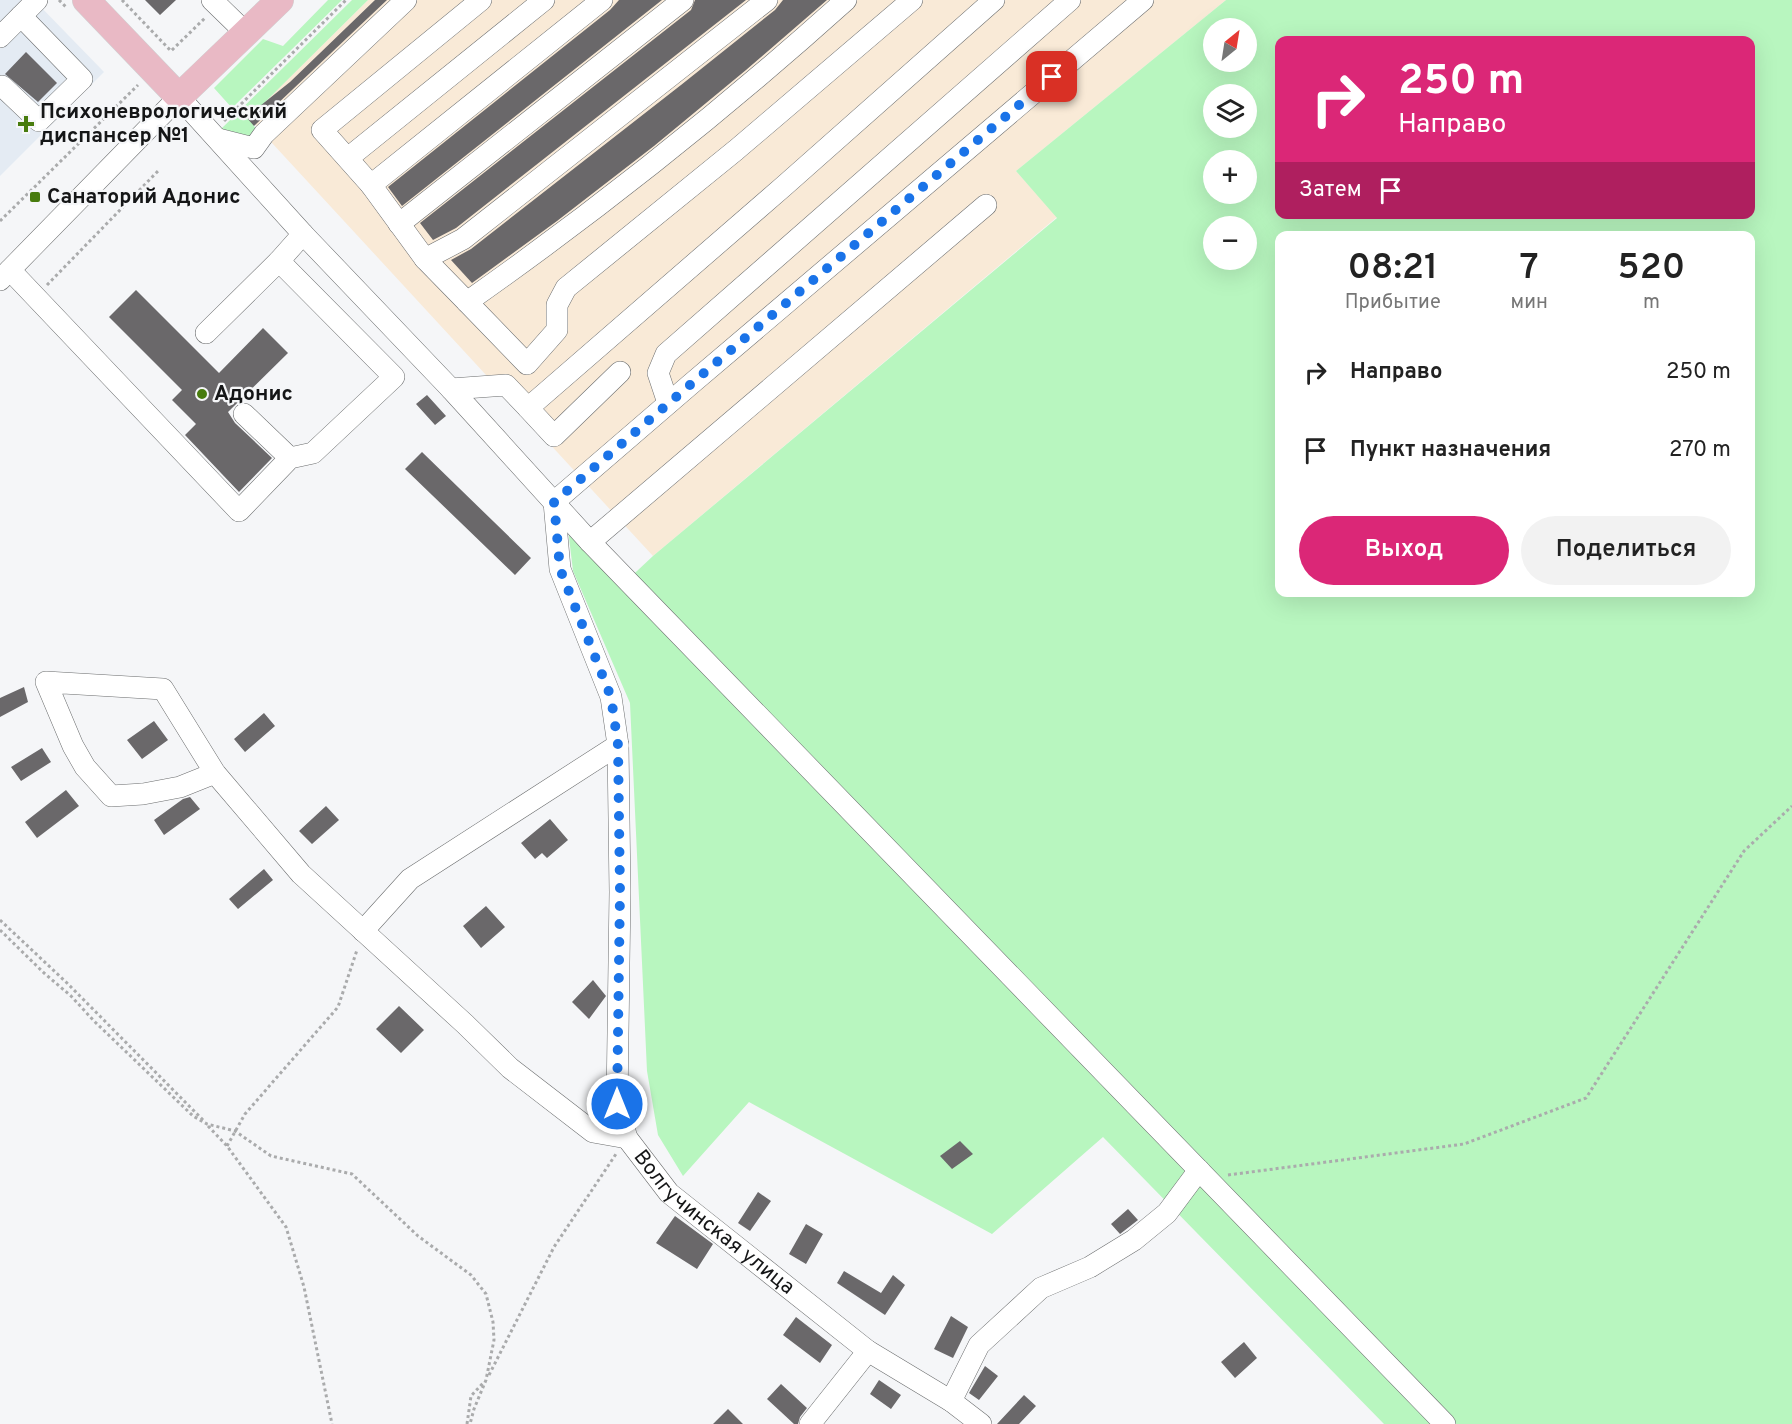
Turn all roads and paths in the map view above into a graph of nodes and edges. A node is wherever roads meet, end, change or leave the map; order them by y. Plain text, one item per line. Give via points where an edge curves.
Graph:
1 (37, 0) edge
2 (86, 0) edge
3 (122, 0) edge
4 (280, 0) edge
5 (346, 0) edge
6 (406, 0) edge
7 (482, 0) edge
8 (544, 0) edge
9 (602, 0) edge
10 (683, 0) edge
11 (767, 0) edge
12 (912, 0) edge
13 (994, 0) edge
14 (1070, 0) edge
15 (1143, 0) edge
16 (839, 2) edge
17 (215, 3) edge
18 (21, 16) junction
19 (246, 34) junction
20 (0, 37) edge
21 (138, 85) dead end
22 (2, 86) dead end
23 (179, 97) junction
24 (215, 136) junction
25 (348, 158) junction
26 (158, 171) dead end
27 (370, 185) junction
28 (986, 205) dead end
29 (0, 221) edge
30 (399, 224) junction
31 (303, 234) junction
32 (425, 259) junction
33 (279, 261) junction
34 (5, 275) edge
35 (36, 298) junction
36 (467, 302) junction
37 (207, 333) dead end
38 (528, 363) junction
39 (620, 372) dead end
40 (506, 385) junction
41 (451, 389) junction
42 (668, 404) junction
43 (528, 408) junction
44 (244, 414) dead end
45 (290, 458) junction
46 (554, 502) junction
47 (590, 542) junction
48 (618, 745) junction
49 (215, 773) junction
50 (1792, 806) edge
51 (0, 920) edge
52 (0, 930) edge
53 (363, 931) junction
54 (207, 1124) junction
55 (235, 1131) junction
56 (627, 1138) junction
57 (227, 1146) junction
58 (1203, 1174) junction
59 (868, 1351) junction
60 (486, 1380) junction
61 (951, 1401) junction
62 (332, 1424) edge
63 (469, 1424) edge
64 (810, 1424) edge
65 (981, 1424) edge
66 (1445, 1424) edge

1 - 18 street
2 - 23 main road
3 - 17 path via 171,51
4 - 19 main road
5 - 24 path
6 - 24 street via 264,134 254,148
7 - 25 street via 322,130
8 - 25 street
9 - 27 street
10 - 30 street
11 - 32 street via 463,239
12 - 38 street via 566,288 557,305 556,330
13 - 43 street
14 - 42 street via 666,354 658,374
15 - 42 street
16 - 36 street via 713,117
17 - 19 street
18 - 20 street
18 - 22 street via 82,79 39,121
19 - 23 main road
21 - 29 path
23 - 24 street
23 - 34 street
24 - 31 street
25 - 27 street
26 - 35 path
27 - 30 street
28 - 47 street
30 - 32 street
31 - 33 street
31 - 41 street
32 - 36 street
33 - 37 street
33 - 45 street via 394,377 313,453
34 - 35 street
35 - 45 street via 239,511
36 - 38 street
38 - 40 street
39 - 43 street via 554,436
40 - 41 street
40 - 43 street
41 - 46 street
42 - 46 street
44 - 45 street
46 - 47 street
46 - 48 street, Волгучинская улица via 560,569 611,697
47 - 58 street
48 - 53 street via 410,879
48 - 56 street, Волгучинская улица via 617,1104
49 - 49 street via 180,787 111,796 85,767 73,746 46,681 163,689
49 - 53 street via 301,874
50 - 58 path via 1744,851 1586,1098 1464,1144
51 - 54 path
52 - 54 path via 193,1116
53 - 55 path via 338,1007 245,1114
53 - 56 street via 510,1068 592,1132
54 - 55 path
54 - 57 path
55 - 57 path
55 - 60 path via 271,1156 352,1174 418,1236 471,1275 486,1294 493,1322 494,1340
56 - 59 street, Волгучинская улица via 669,1193
56 - 60 path via 554,1247
57 - 62 path via 286,1227 304,1287
58 - 61 street via 1167,1213 1134,1240 1090,1267 1041,1288 980,1345
58 - 66 street
59 - 61 street, Волгучинская улица
59 - 64 street
60 - 63 path
60 - 63 path via 471,1395
61 - 65 street, Волгучинская улица

